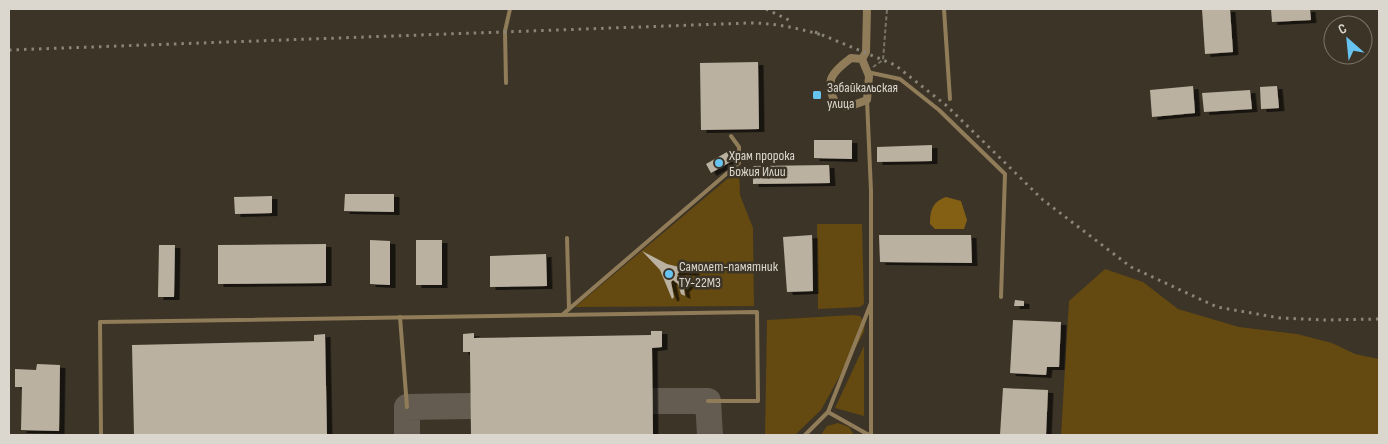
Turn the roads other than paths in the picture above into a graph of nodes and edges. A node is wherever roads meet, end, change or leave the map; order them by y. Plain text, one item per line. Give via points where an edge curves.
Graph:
1 (510, 9) edge
2 (867, 9) edge
3 (944, 9) edge
4 (862, 59) junction
5 (868, 72) junction
6 (506, 83) dead end
7 (950, 98) dead end
8 (867, 100) junction
9 (731, 136) dead end
10 (567, 238) dead end
11 (1001, 297) dead end
12 (871, 301) junction
13 (569, 309) junction
14 (562, 315) junction
15 (400, 318) junction
16 (708, 401) dead end
17 (407, 407) dead end
18 (828, 412) junction
19 (101, 435) edge
20 (805, 435) edge
21 (870, 435) edge

1 - 6 lane via 505,31
2 - 4 street via 866,52
3 - 7 lane
4 - 5 street
4 - 8 street via 850,58 838,67 829,90 836,104 848,107
5 - 8 street
5 - 11 lane via 900,79 939,110 1004,174
8 - 12 lane
9 - 13 lane via 739,147 739,164
10 - 13 lane
12 - 18 lane
12 - 21 lane
13 - 14 lane
14 - 15 lane
14 - 16 lane via 757,312 758,401
15 - 17 lane
15 - 19 lane via 100,322
18 - 20 lane
18 - 21 lane

